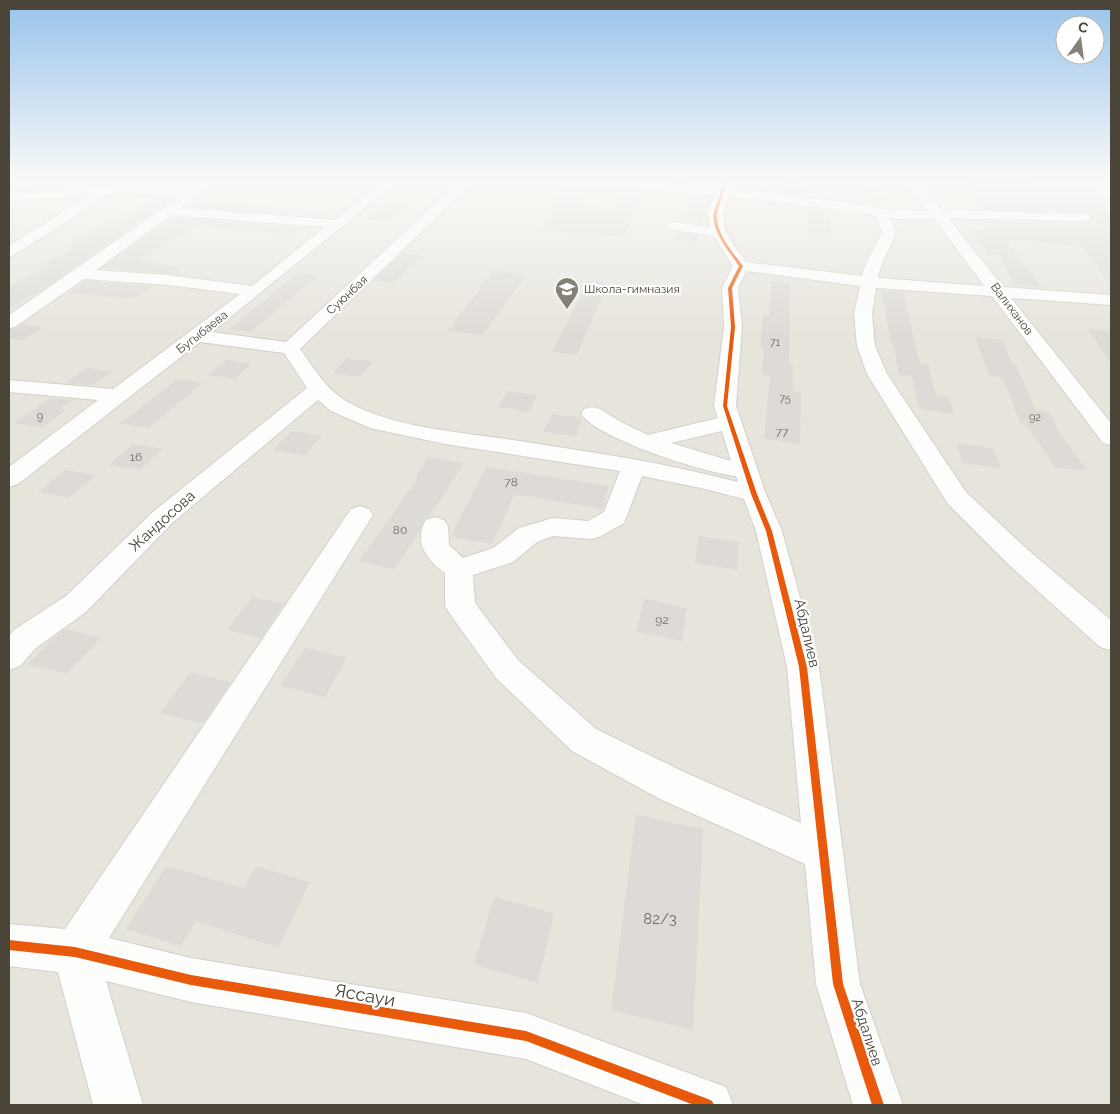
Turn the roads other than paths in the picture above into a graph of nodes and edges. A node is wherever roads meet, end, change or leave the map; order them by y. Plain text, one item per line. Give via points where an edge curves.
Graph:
1 (40, 232) edge
2 (140, 232) edge
3 (328, 232) edge
4 (414, 232) edge
5 (713, 232) edge
6 (889, 232) edge
7 (953, 232) edge
8 (720, 233) joint
9 (9, 252) edge
10 (741, 266) junction
11 (81, 274) junction
12 (867, 282) junction
13 (255, 291) junction
14 (999, 291) junction
15 (1103, 300) edge
16 (1111, 320) edge
17 (9, 323) edge
18 (197, 336) junction
19 (290, 348) junction
20 (9, 386) edge
21 (318, 388) junction
22 (119, 396) junction
23 (592, 414) dead end
24 (730, 422) junction
25 (1111, 438) edge
26 (646, 442) junction
27 (634, 466) junction
28 (9, 479) edge
29 (750, 483) junction
30 (360, 515) dead end
31 (435, 526) dead end
32 (459, 569) junction
33 (1111, 638) edge
34 (9, 657) edge
35 (823, 852) junction
36 (9, 945) edge
37 (75, 952) junction
38 (118, 1105) edge
39 (708, 1105) edge
40 (878, 1105) edge

1 - 9 street
2 - 11 street
3 - 13 street, Бугыбаева
4 - 19 street, Суюнбая
5 - 8 street
6 - 12 street
7 - 14 street, Валиханов
8 - 10 street
10 - 12 street
10 - 24 street, Абдалиев via 730,288 733,327 725,406
11 - 13 street
11 - 17 street
12 - 14 street
12 - 33 street via 863,314 866,346 877,374 957,498 1018,557
13 - 18 street, Бугыбаева
14 - 15 street
14 - 25 street, Валиханов
15 - 16 street
18 - 19 street
18 - 22 street, Бугыбаева
19 - 21 street
20 - 22 street
21 - 27 street via 339,406 370,421 445,437
21 - 34 street, Жандосова via 163,518 76,604 25,639
22 - 28 street, Бугыбаева
23 - 26 street
24 - 26 street
24 - 29 street, Абдалиев
26 - 29 street
27 - 29 street via 702,480
27 - 32 street via 615,517 592,530 552,527 528,535 503,555
29 - 35 street, Абдалиев via 769,531 803,667
30 - 37 street
31 - 32 street via 435,548
32 - 35 street via 460,606 508,669 584,740 673,786
35 - 40 street, Абдалиев via 838,984
36 - 37 street, Яссауи
37 - 38 street
37 - 39 street, Яссауи via 191,980 526,1036

